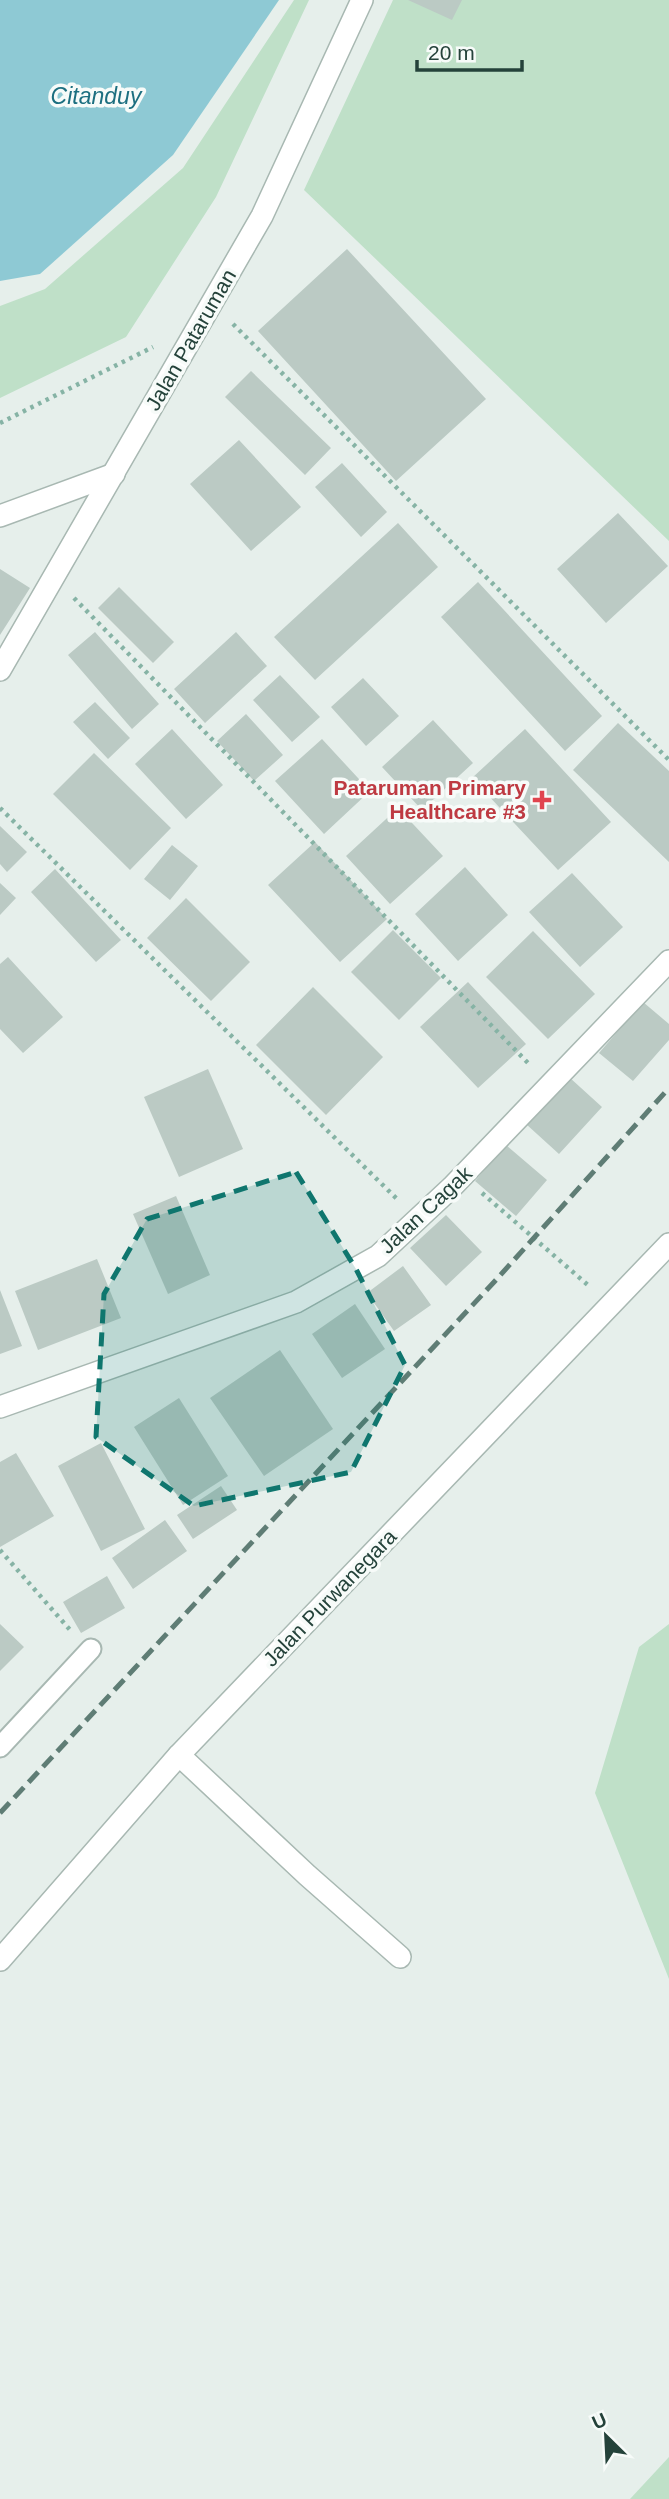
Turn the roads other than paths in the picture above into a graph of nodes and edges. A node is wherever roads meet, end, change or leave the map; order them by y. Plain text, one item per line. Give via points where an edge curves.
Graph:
1 (362, 0) edge
2 (114, 474) junction
3 (0, 516) edge
4 (0, 670) edge
5 (669, 961) edge
6 (669, 1244) edge
7 (0, 1407) edge
8 (91, 1649) road end
9 (0, 1747) edge
10 (179, 1755) junction
11 (400, 1957) dead end
12 (0, 1960) edge

1 - 2 street, Jalan Pataruman via 262,216
2 - 3 street
2 - 4 street, Jalan Pataruman
5 - 7 street, Jalan Cagak via 462,1177 378,1256 296,1302
6 - 10 street, Jalan Purwanegara
8 - 9 lane
10 - 11 street
10 - 12 street, Jalan Purwanegara

